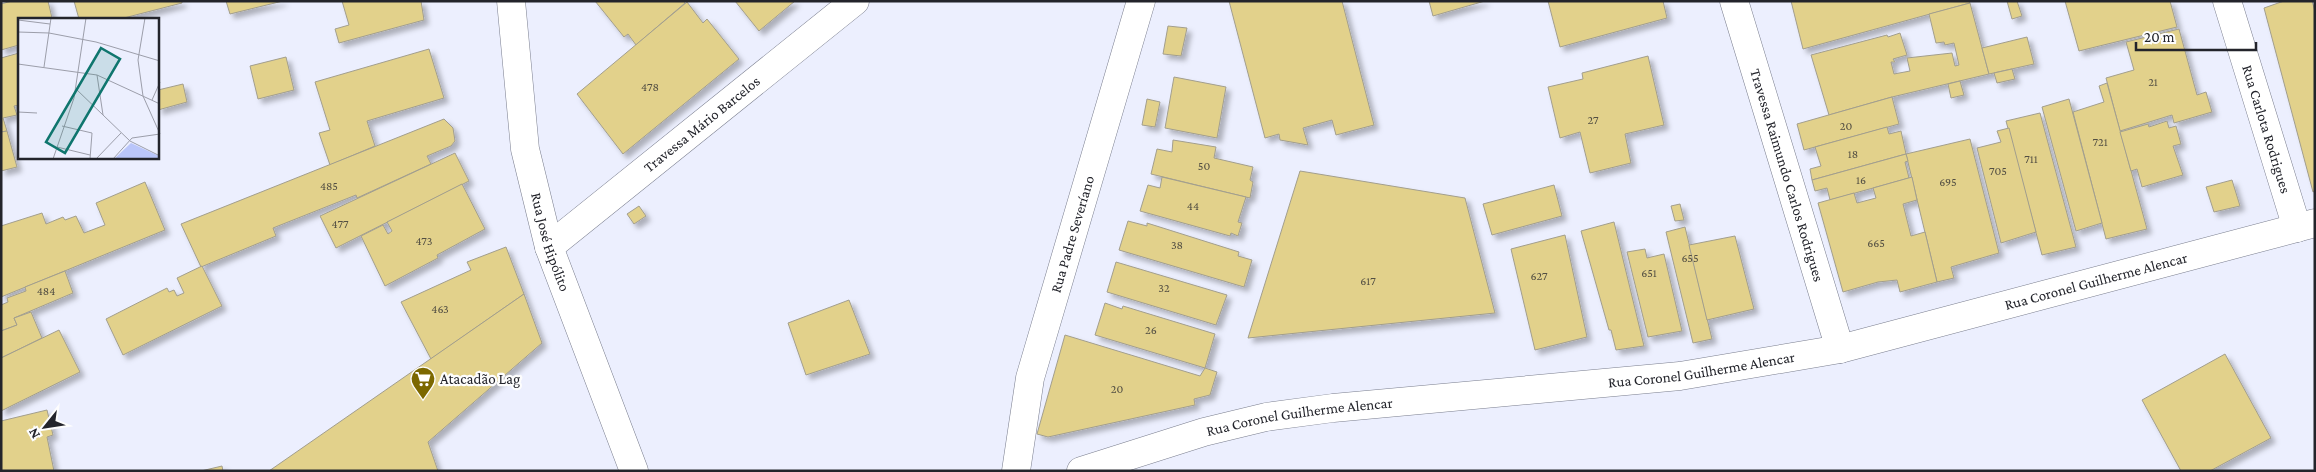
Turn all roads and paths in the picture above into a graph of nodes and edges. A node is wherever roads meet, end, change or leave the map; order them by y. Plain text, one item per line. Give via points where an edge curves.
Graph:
1 (511, 1) edge
2 (855, 1) edge
3 (1141, 1) edge
4 (1734, 1) edge
5 (2227, 1) edge
6 (2306, 225) edge
7 (549, 247) junction
8 (1840, 349) junction
9 (634, 471) edge
10 (1016, 471) edge
11 (1081, 471) edge

1 - 7 street, Rua José Hipólito via 525,149
2 - 7 street, Travessa Mário Barcelos
3 - 10 street, Rua Padre Severíano via 1030,378
4 - 8 street, Travessa Raimundo Carlos Rodrigues
5 - 6 street, Rua Carlota Rodrigues
6 - 8 street, Rua Coronel Guilherme Alencar
7 - 9 street, Rua José Hipólito
8 - 11 street, Rua Coronel Guilherme Alencar via 1680,376 1266,417 1204,432

